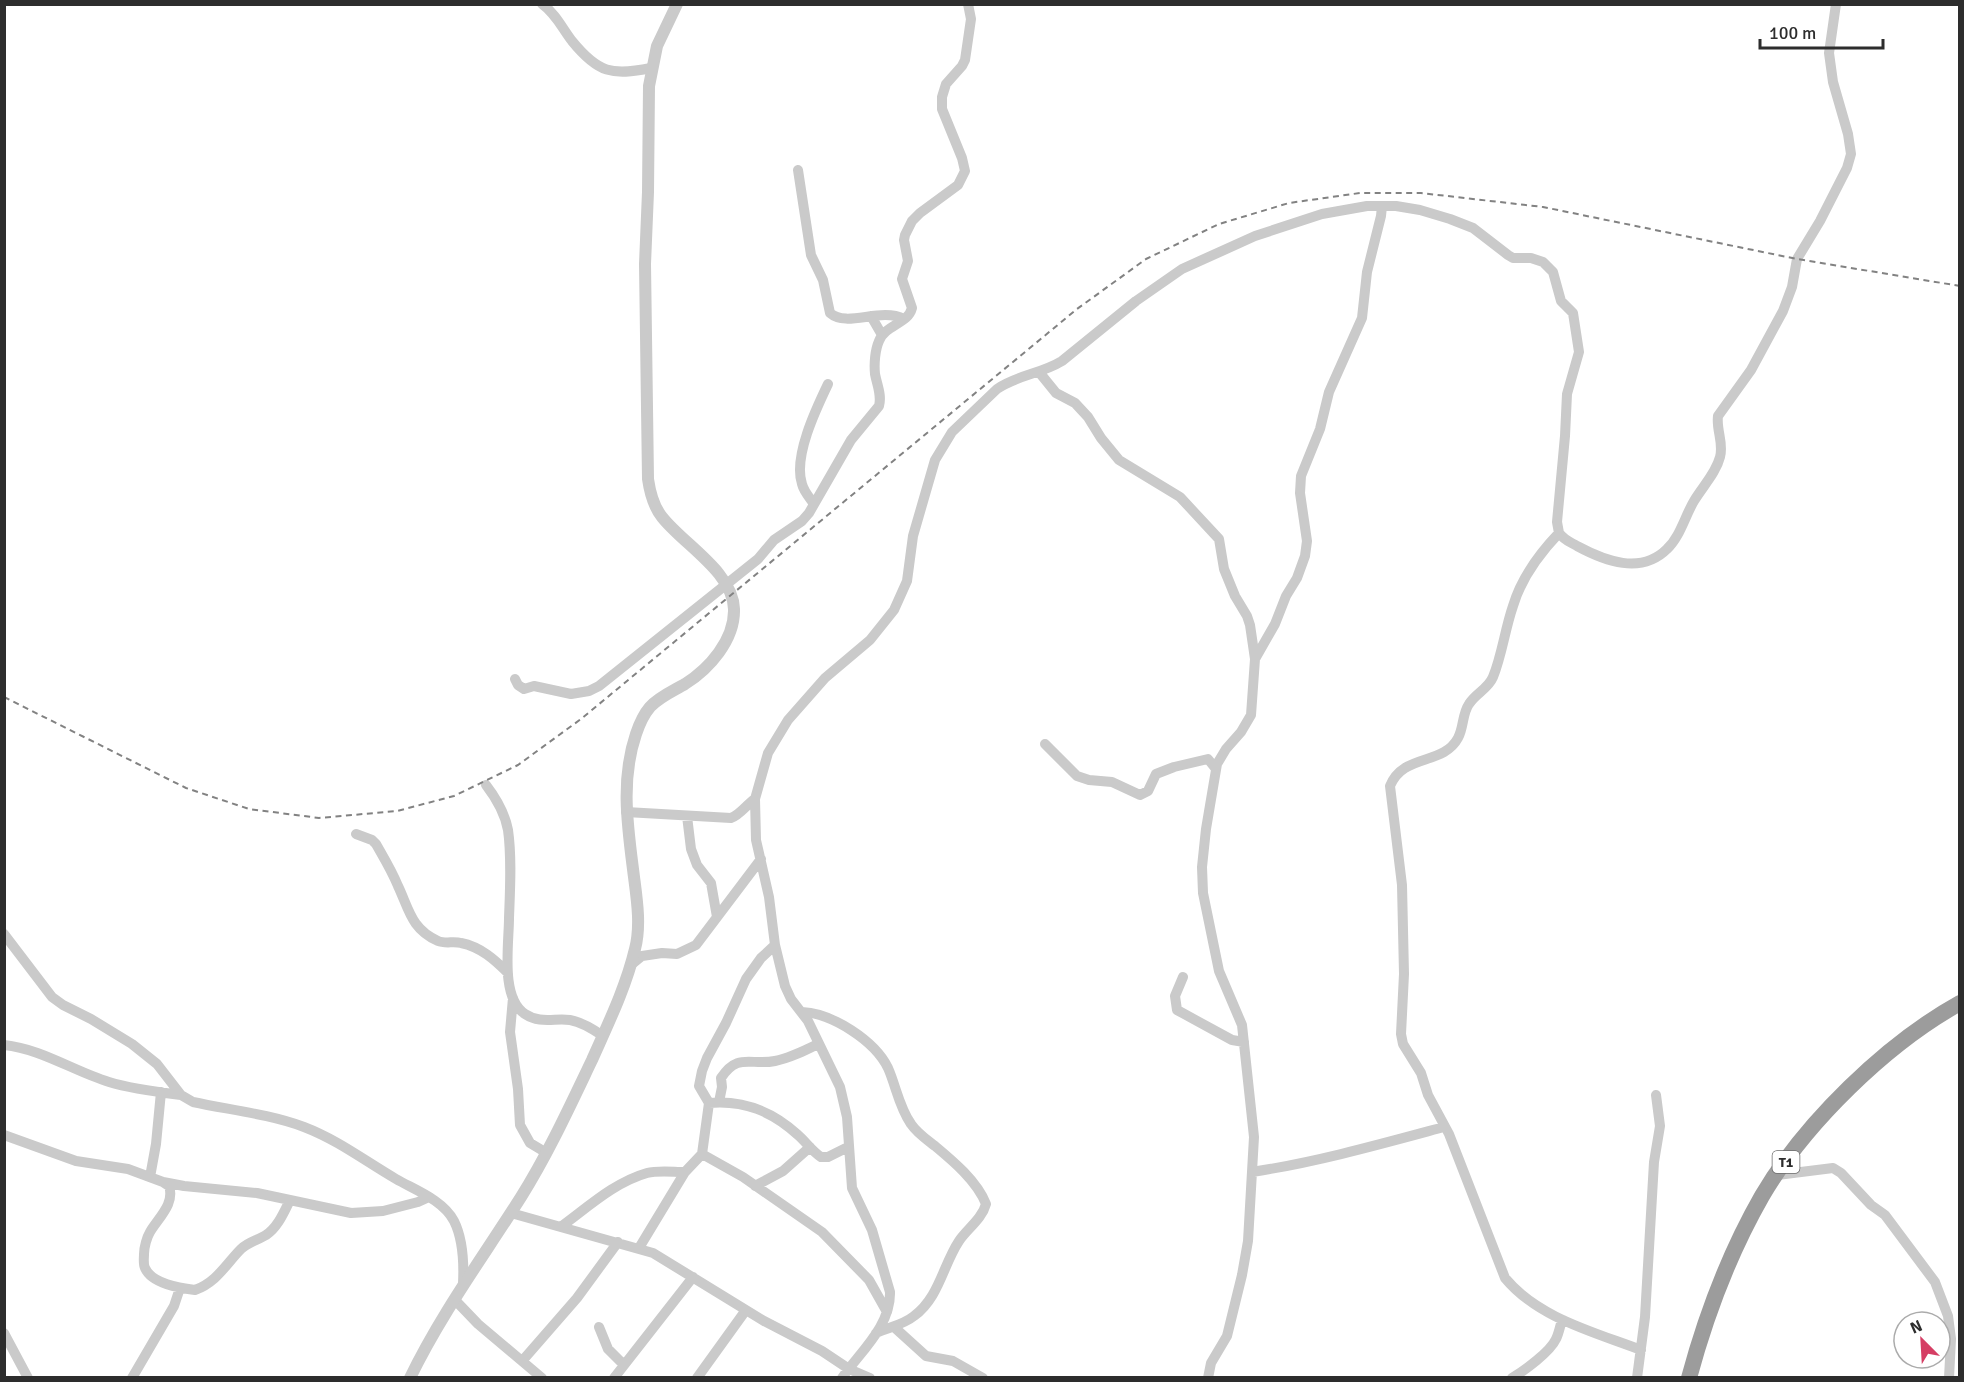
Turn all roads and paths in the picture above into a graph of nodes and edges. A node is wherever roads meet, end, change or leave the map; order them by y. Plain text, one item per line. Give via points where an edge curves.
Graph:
1 (542, 4) edge
2 (677, 4) edge
3 (968, 4) edge
4 (1836, 4) edge
5 (651, 68) junction
6 (798, 170) dead end
7 (1382, 206) junction
8 (870, 316) junction
9 (904, 319) junction
10 (882, 335) junction
11 (1039, 372) junction
12 (828, 384) dead end
13 (814, 504) junction
14 (1558, 533) junction
15 (725, 585) junction
16 (1255, 659) junction
17 (515, 679) dead end
18 (1045, 744) dead end
19 (1216, 769) junction
20 (486, 785) dead end
21 (755, 799) junction
22 (626, 812) junction
23 (687, 816) junction
24 (356, 834) dead end
25 (761, 859) junction
26 (717, 917) junction
27 (4, 934) edge
28 (776, 945) junction
29 (631, 966) junction
30 (508, 973) junction
31 (1183, 977) dead end
32 (513, 998) junction
33 (1959, 1003) edge
34 (802, 1012) junction
35 (603, 1036) junction
36 (1244, 1042) junction
37 (4, 1044) edge
38 (818, 1044) junction
39 (161, 1092) junction
40 (181, 1095) junction
41 (1656, 1095) dead end
42 (714, 1103) junction
43 (1444, 1127) junction
44 (4, 1135) edge
45 (810, 1147) junction
46 (848, 1148) junction
47 (545, 1152) junction
48 (702, 1154) junction
49 (685, 1172) junction
50 (1252, 1172) junction
51 (1777, 1174) junction
52 (150, 1177) junction
53 (163, 1182) junction
54 (755, 1186) junction
55 (429, 1197) junction
56 (290, 1200) junction
57 (511, 1213) junction
58 (562, 1226) junction
59 (618, 1242) junction
60 (639, 1248) junction
61 (693, 1277) junction
62 (463, 1284) junction
63 (180, 1288) junction
64 (454, 1300) junction
65 (746, 1310) junction
66 (887, 1312) junction
67 (1562, 1320) junction
68 (599, 1327) dead end
69 (894, 1327) junction
70 (4, 1333) edge
71 (876, 1333) junction
72 (1641, 1350) junction
73 (524, 1360) junction
74 (624, 1365) junction
75 (845, 1373) edge
76 (28, 1377) edge
77 (132, 1377) edge
78 (410, 1377) edge
79 (542, 1377) edge
80 (614, 1377) edge
81 (697, 1377) edge
82 (870, 1377) edge
83 (983, 1377) edge
84 (1208, 1377) edge
85 (1512, 1377) edge
86 (1637, 1377) edge
87 (1689, 1377) edge
88 (1950, 1377) edge

1 - 5 street via 598,66 622,73
2 - 5 street
3 - 9 street via 971,19 965,60 945,84 942,109 964,171 958,185 915,218 905,235 908,261 902,279 912,308
4 - 14 street via 1830,67 1848,134 1850,160 1797,259 1783,311 1745,380 1718,416 1719,461 1670,546 1649,560 1632,565 1610,561
5 - 15 street via 645,264 648,479 653,502 662,518 711,565
6 - 8 street via 811,255 823,280 830,313 840,318
7 - 11 street via 1338,211 1278,228 1182,269 1062,361
7 - 14 street via 1420,210 1461,222 1513,258 1537,259 1553,272 1559,298 1573,313 1579,352 1567,394
7 - 16 street via 1365,283 1362,318 1329,392 1320,429 1301,476 1305,556
8 - 9 street via 891,314
8 - 10 street
9 - 10 street
10 - 13 street via 875,364 879,406 851,440
11 - 16 street via 1056,393 1075,403 1088,417 1119,460 1180,497 1219,539 1224,569 1250,625
11 - 21 street via 997,388 947,438 935,460 899,601 878,631 825,678 788,720 768,753
12 - 13 street via 811,425 800,470 801,483
13 - 15 street via 802,521 780,535
14 - 43 street via 1522,583 1494,676 1469,704 1459,738 1447,751 1401,770 1390,786 1402,885 1401,1034 1404,1048 1421,1073
15 - 17 street via 595,689 571,693 534,686 524,689
15 - 22 street via 734,612 726,639 705,668 652,704 645,715 629,761
16 - 19 street via 1251,715
18 - 19 street via 1077,776 1112,782 1140,795 1148,790 1156,774 1167,769 1208,759
19 - 36 street via 1202,879 1218,971 1240,1018
20 - 30 street via 508,829
21 - 23 street via 731,818
21 - 25 street via 756,840
22 - 23 street
22 - 29 street via 638,913
23 - 26 street via 691,849 711,883
24 - 30 street via 376,844 416,925 441,942 459,942 478,949
25 - 26 street
25 - 28 street
26 - 29 street via 696,945 683,952 642,956
27 - 40 street via 52,997 132,1044 157,1064
28 - 34 street via 784,986
28 - 42 street via 753,968 707,1058 699,1082
29 - 35 street
30 - 32 street
31 - 36 street via 1175,996 1177,1010 1232,1041
32 - 35 street via 525,1014 536,1020 572,1021
32 - 47 street via 510,1032 520,1125 530,1143
33 - 51 highway, T1 via 1876,1062 1819,1118
34 - 38 street
34 - 69 street via 824,1015 846,1027 882,1059 911,1125 967,1177 986,1204 956,1246 926,1305
35 - 47 street
36 - 50 street via 1254,1124
37 - 39 street via 56,1058 108,1081
38 - 42 street via 778,1061 744,1060 733,1065 721,1078 722,1087
38 - 46 street via 842,1094
39 - 40 street
39 - 52 street
40 - 55 street via 194,1102 317,1132
41 - 72 street via 1660,1125
42 - 45 street via 766,1111
42 - 48 street
43 - 50 street via 1360,1150
43 - 67 street via 1505,1278 1514,1289
44 - 52 street via 76,1161 128,1169
45 - 46 street via 821,1157
45 - 54 street via 783,1171
46 - 66 street via 852,1188 869,1221 887,1278 891,1301
47 - 57 street
48 - 49 street
48 - 54 street
49 - 58 street via 649,1173 628,1180
49 - 60 street
50 - 84 street via 1242,1275 1227,1336
51 - 87 highway, T1 via 1723,1279 1704,1323
51 - 88 street via 1833,1168 1885,1215 1930,1276 1943,1301 1951,1339
52 - 53 street
53 - 56 street via 249,1191
53 - 63 street via 169,1186 171,1199 148,1234 144,1266 164,1284
54 - 66 street via 829,1238 869,1280
55 - 56 street via 361,1214
55 - 62 street via 454,1221
56 - 63 street via 272,1230 241,1249 216,1277 195,1290
57 - 58 street
57 - 62 street
58 - 59 street
59 - 60 street
59 - 73 street
60 - 61 street via 653,1252
61 - 65 street
61 - 74 street
62 - 64 street
63 - 77 street via 174,1306
64 - 73 street
64 - 78 street
65 - 75 street via 837,1360
65 - 81 street
66 - 71 street
67 - 72 street
67 - 85 street via 1551,1347
68 - 74 street via 608,1349
69 - 71 street
69 - 83 street via 926,1356 952,1361
70 - 76 street
71 - 75 street
72 - 86 street
73 - 79 street
74 - 80 street
75 - 82 street

